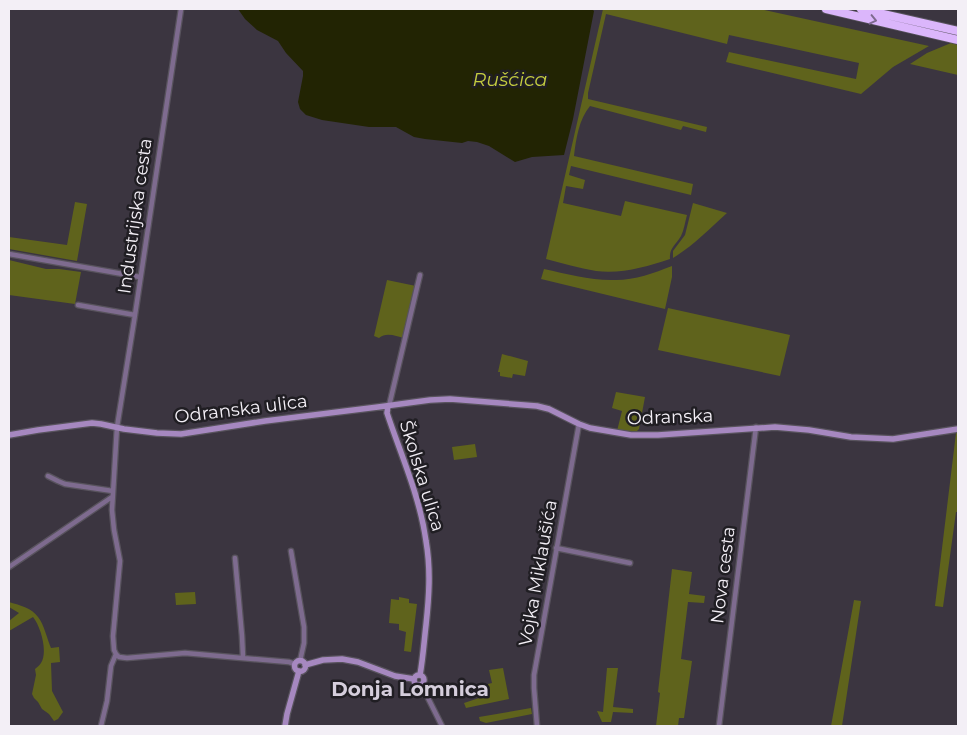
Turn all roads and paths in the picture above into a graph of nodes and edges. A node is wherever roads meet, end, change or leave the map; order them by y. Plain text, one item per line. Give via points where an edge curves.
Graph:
1 (181, 9) edge
2 (826, 9) edge
3 (861, 9) edge
4 (958, 32) edge
5 (958, 40) edge
6 (9, 254) edge
7 (420, 275) dead end
8 (140, 277) junction
9 (78, 305) dead end
10 (135, 315) junction
11 (389, 406) junction
12 (579, 424) junction
13 (117, 427) junction
14 (756, 427) junction
15 (958, 429) edge
16 (9, 435) edge
17 (48, 476) dead end
18 (113, 491) junction
19 (112, 497) junction
20 (556, 548) junction
21 (290, 551) dead end
22 (235, 558) dead end
23 (630, 562) dead end
24 (9, 567) edge
25 (116, 654) junction
26 (243, 657) junction
27 (300, 663) junction
28 (299, 672) junction
29 (420, 675) junction
30 (414, 679) junction
31 (421, 684) junction
32 (102, 726) edge
33 (285, 726) edge
34 (442, 726) edge
35 (537, 726) edge
36 (719, 726) edge

1 - 8 street, Industrijska cesta
2 -> 5 highway
3 - 4 highway
6 - 8 street
7 - 11 street
8 - 10 street, Industrijska cesta
9 - 10 street
10 - 13 street, Industrijska cesta
11 - 12 street, Odranska via 443,399 523,404 542,407
11 - 13 street, Odranska ulica via 188,433 157,433
11 - 29 street, Školska ulica via 387,413 416,499 430,571
12 - 14 street, Odranska via 638,435
12 - 20 street, Vojka Miklaušića
13 - 16 street, Odranska ulica via 87,424
13 - 18 street, Industrijska cesta
14 - 15 street, Odranska via 784,427 883,439
14 - 36 street, Nova cesta
17 - 18 street via 65,484
18 - 19 street, Industrijska cesta
19 - 24 street
19 - 25 street, Industrijska cesta via 112,520 120,561 113,636
20 - 23 street
20 - 35 street, Vojka Miklaušića via 533,679
21 - 27 street via 304,627
22 - 26 street
25 - 26 street via 127,658 184,653
25 - 32 street, Industrijska cesta
26 - 27 street
27 - 28 street via 295,669
27 - 28 street via 304,670
27 - 30 street via 342,659
28 - 33 street
29 - 30 street
29 - 31 street, Školska ulica via 423,678
30 - 31 street, Školska ulica via 416,684
31 - 34 street, Školska ulica

